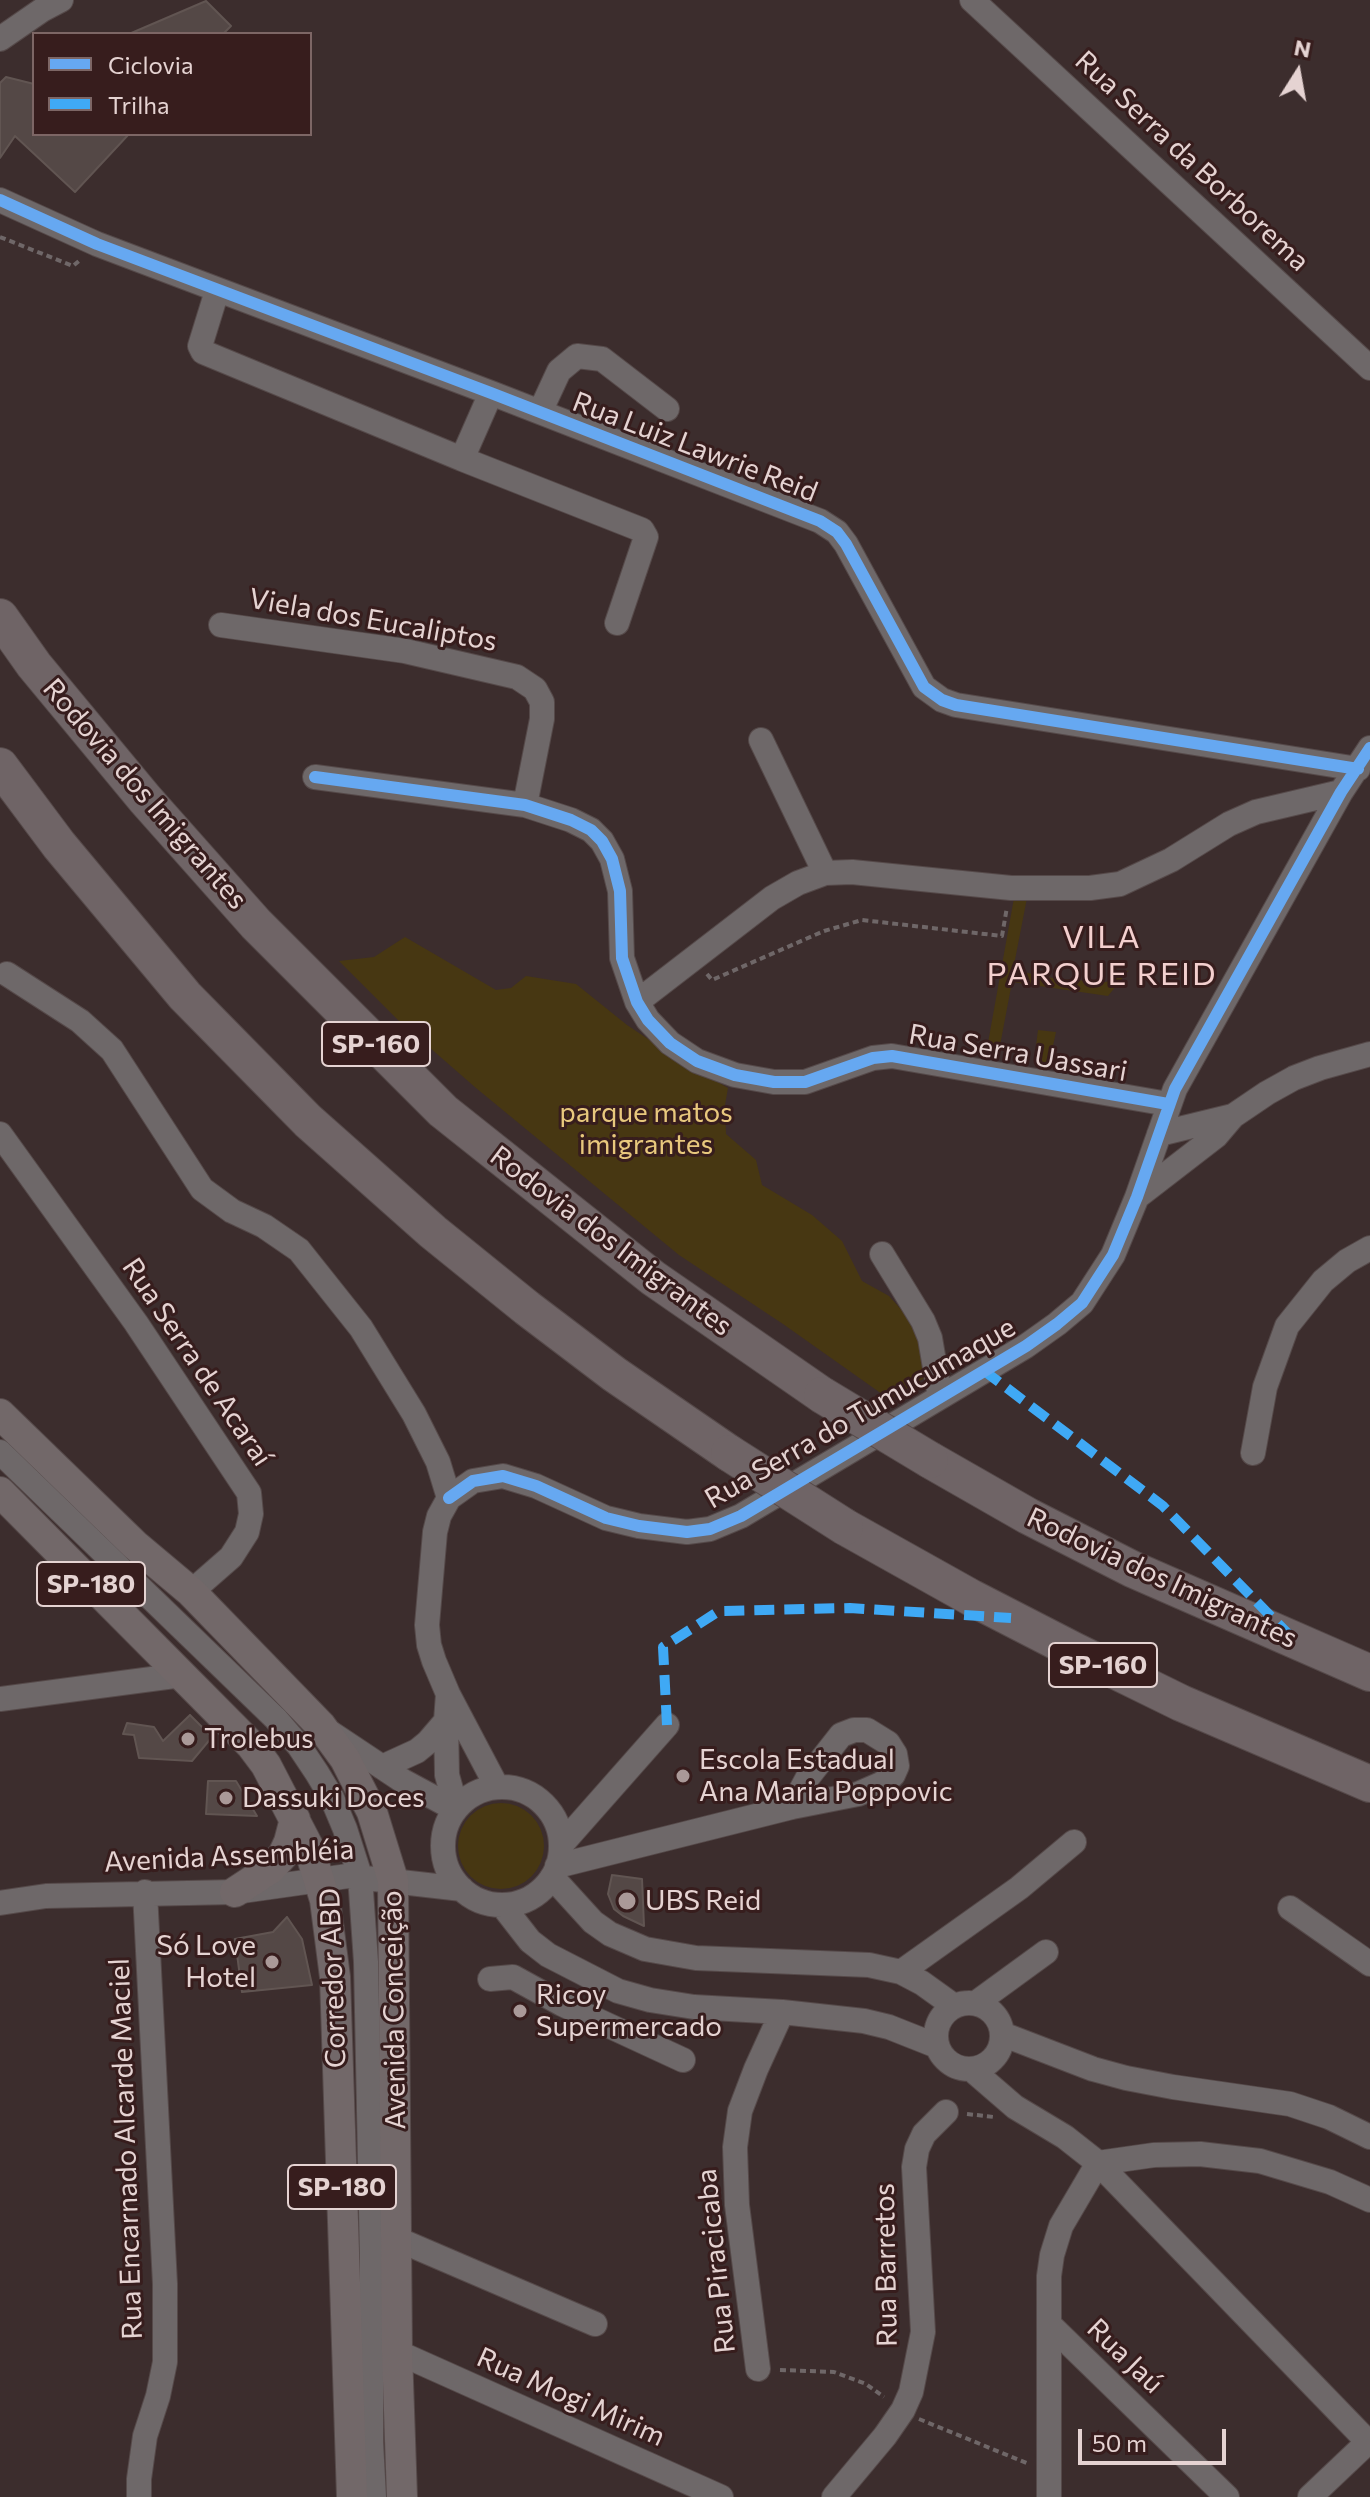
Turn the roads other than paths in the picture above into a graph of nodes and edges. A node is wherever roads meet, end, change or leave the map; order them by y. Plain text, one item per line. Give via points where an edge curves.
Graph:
1 (61, 0) edge
2 (972, 0) edge
3 (0, 39) edge
4 (0, 200) edge
5 (217, 291) junction
6 (1370, 368) edge
7 (491, 393) junction
8 (667, 409) dead end
9 (540, 412) junction
10 (462, 459) junction
11 (0, 617) edge
12 (617, 623) dead end
13 (221, 625) dead end
14 (761, 740) dead end
15 (1364, 759) edge
16 (0, 766) edge
17 (315, 777) dead end
18 (1341, 792) junction
19 (525, 805) junction
20 (825, 873) junction
21 (7, 974) dead end
22 (637, 1002) junction
23 (1370, 1054) edge
24 (1168, 1104) junction
25 (1233, 1116) junction
26 (0, 1134) edge
27 (1159, 1134) junction
28 (11, 1160) edge
29 (1137, 1197) junction
30 (1370, 1248) edge
31 (882, 1254) dead end
32 (940, 1397) junction
33 (1, 1416) edge
34 (0, 1452) edge
35 (1253, 1453) dead end
36 (0, 1492) edge
37 (449, 1498) junction
38 (191, 1592) junction
39 (1370, 1673) edge
40 (182, 1675) junction
41 (448, 1694) junction
42 (0, 1699) edge
43 (446, 1721) junction
44 (667, 1725) dead end
45 (321, 1726) junction
46 (382, 1767) junction
47 (1370, 1784) edge
48 (497, 1787) junction
49 (792, 1807) dead end
50 (456, 1808) junction
51 (295, 1819) junction
52 (1074, 1842) dead end
53 (557, 1863) junction
54 (360, 1876) junction
55 (319, 1879) junction
56 (393, 1880) junction
57 (462, 1889) junction
58 (145, 1892) junction
59 (235, 1892) junction
60 (0, 1903) edge
61 (502, 1905) junction
62 (1290, 1908) dead end
63 (530, 1941) junction
64 (1046, 1952) dead end
65 (1370, 1964) edge
66 (901, 1972) junction
67 (965, 2005) junction
68 (782, 2012) junction
69 (1002, 2034) junction
70 (937, 2046) junction
71 (683, 2060) dead end
72 (971, 2069) junction
73 (946, 2112) dead end
74 (1370, 2137) edge
75 (1098, 2163) junction
76 (1370, 2200) edge
77 (397, 2239) junction
78 (595, 2324) dead end
79 (1050, 2325) junction
80 (397, 2352) junction
81 (758, 2369) dead end
82 (1369, 2443) edge
83 (139, 2497) edge
84 (352, 2497) edge
85 (374, 2497) edge
86 (402, 2497) edge
87 (721, 2497) edge
88 (834, 2497) edge
89 (1049, 2497) edge
90 (1227, 2497) edge
91 (1310, 2497) edge

1 - 3 street
2 - 6 street, Rua Serra da Borborema
4 - 5 street, Rua Luiz Lawrie Reid
5 - 7 street, Rua Luiz Lawrie Reid
5 - 10 street via 200,346 203,352
7 - 9 street, Rua Luiz Lawrie Reid
7 - 10 street
8 - 9 street via 602,359 577,356 559,371
9 - 15 street, Rua Luiz Lawrie Reid via 837,532 924,687 942,700
10 - 12 street via 642,530 646,537
11 - 39 highway, Rodovia dos Imigrantes / SP-160, bridge via 145,799 256,924 443,1111 653,1278 822,1395 1028,1516 1132,1569
13 - 19 street, Viela dos Eucaliptos via 405,651 517,677 535,689 542,702
14 - 20 street
15 - 18 street, Rua Serra do Tumucumaque
16 - 47 highway, SP-160, bridge via 185,996 308,1121 433,1232 614,1374 845,1527 972,1598 1181,1703
17 - 19 street, Rua Serra Uassari
18 - 20 street via 1256,812 1120,884 1011,888
18 - 24 street, Rua Serra do Tumucumaque
19 - 22 street, Rua Serra Uassari via 571,820 602,841 620,891 622,958
20 - 22 street via 772,898
21 - 37 street via 80,1021 112,1050 202,1189 299,1250 361,1328 414,1414
22 - 24 street, Rua Serra Uassari via 670,1043 697,1061 735,1075 805,1082 892,1056
23 - 25 street via 1294,1078
24 - 27 street, Rua Serra do Tumucumaque
25 - 27 street
25 - 29 street via 1216,1136
26 - 28 street, Rua Serra de Acaraí
27 - 29 street, Rua Serra do Tumucumaque
28 - 38 street, Rua Serra de Acaraí via 136,1323 249,1493 247,1532 231,1557
29 - 32 street, Rua Serra do Tumucumaque via 1113,1255 1082,1303 1026,1346
30 - 35 street via 1323,1281 1287,1326 1265,1387
31 - 32 street via 930,1338
32 - 37 street, Rua Serra do Tumucumaque via 741,1516 710,1529 687,1532 606,1518 503,1476 473,1481
33 - 38 main road, SP-180
34 - 54 street, Corredor ABD via 299,1746 332,1798
36 - 40 main road, SP-180
37 - 41 street via 435,1532 427,1625
38 - 45 main road, Avenida Conceição / SP-180
40 - 42 street
40 - 51 main road, Avenida Conceição / SP-180 via 259,1755
41 - 43 street
41 - 48 street
43 - 46 street via 417,1751
43 - 50 street via 447,1775
44 - 53 street
45 - 46 street
45 - 56 main road, Avenida Conceição / SP-180 via 361,1786
46 - 50 street
48 - 50 street via 468,1797
48 - 53 street via 527,1792 550,1811 557,1824
49 - 53 street
50 - 57 street via 446,1825 443,1850 450,1875
51 - 55 main road, Avenida Conceição / SP-180
51 - 59 main road via 283,1855
52 - 66 street
53 - 61 street via 539,1892
53 - 66 street via 593,1922 645,1949 696,1958 869,1965
54 - 55 street, Avenida Assembléia
54 - 56 street, Avenida Assembléia
54 - 85 street, Corredor ABD via 366,1962
55 - 59 street, Avenida Assembléia
55 - 84 main road, Avenida Conceição / SP-180 via 335,1977
56 - 57 street, Avenida Assembléia
56 - 77 main road, Avenida Conceição / SP-180
57 - 61 street via 473,1898
58 - 59 street, Avenida Assembléia
58 - 60 street, Avenida Assembléia
58 - 83 street, Rua Encarnado Alcarde Maciel via 165,2362 145,2436
61 - 63 street
62 - 65 street
63 - 68 street via 570,1968 629,1994 694,2007
63 - 71 street via 502,1978
64 - 67 street
66 - 67 street
67 - 69 street via 986,2007
67 - 70 street via 941,2018
68 - 70 street via 864,2021
68 - 81 street, Rua Piracicaba via 740,2111 735,2147
69 - 72 street via 990,2062
69 - 74 street via 1126,2078 1290,2104
70 - 72 street via 948,2062
72 - 75 street via 1015,2107
73 - 88 street, Rua Barretos via 924,2134 914,2167 923,2332 911,2392 885,2436
75 - 76 street via 1200,2154 1260,2161
75 - 79 street via 1061,2226 1052,2255
75 - 82 street
77 - 78 street
77 - 80 main road, Avenida Conceição / SP-180
79 - 89 street
79 - 90 street, Rua Jaú
80 - 86 main road, Avenida Conceição / SP-180
80 - 87 street, Rua Mogi Mirim
82 - 91 street

